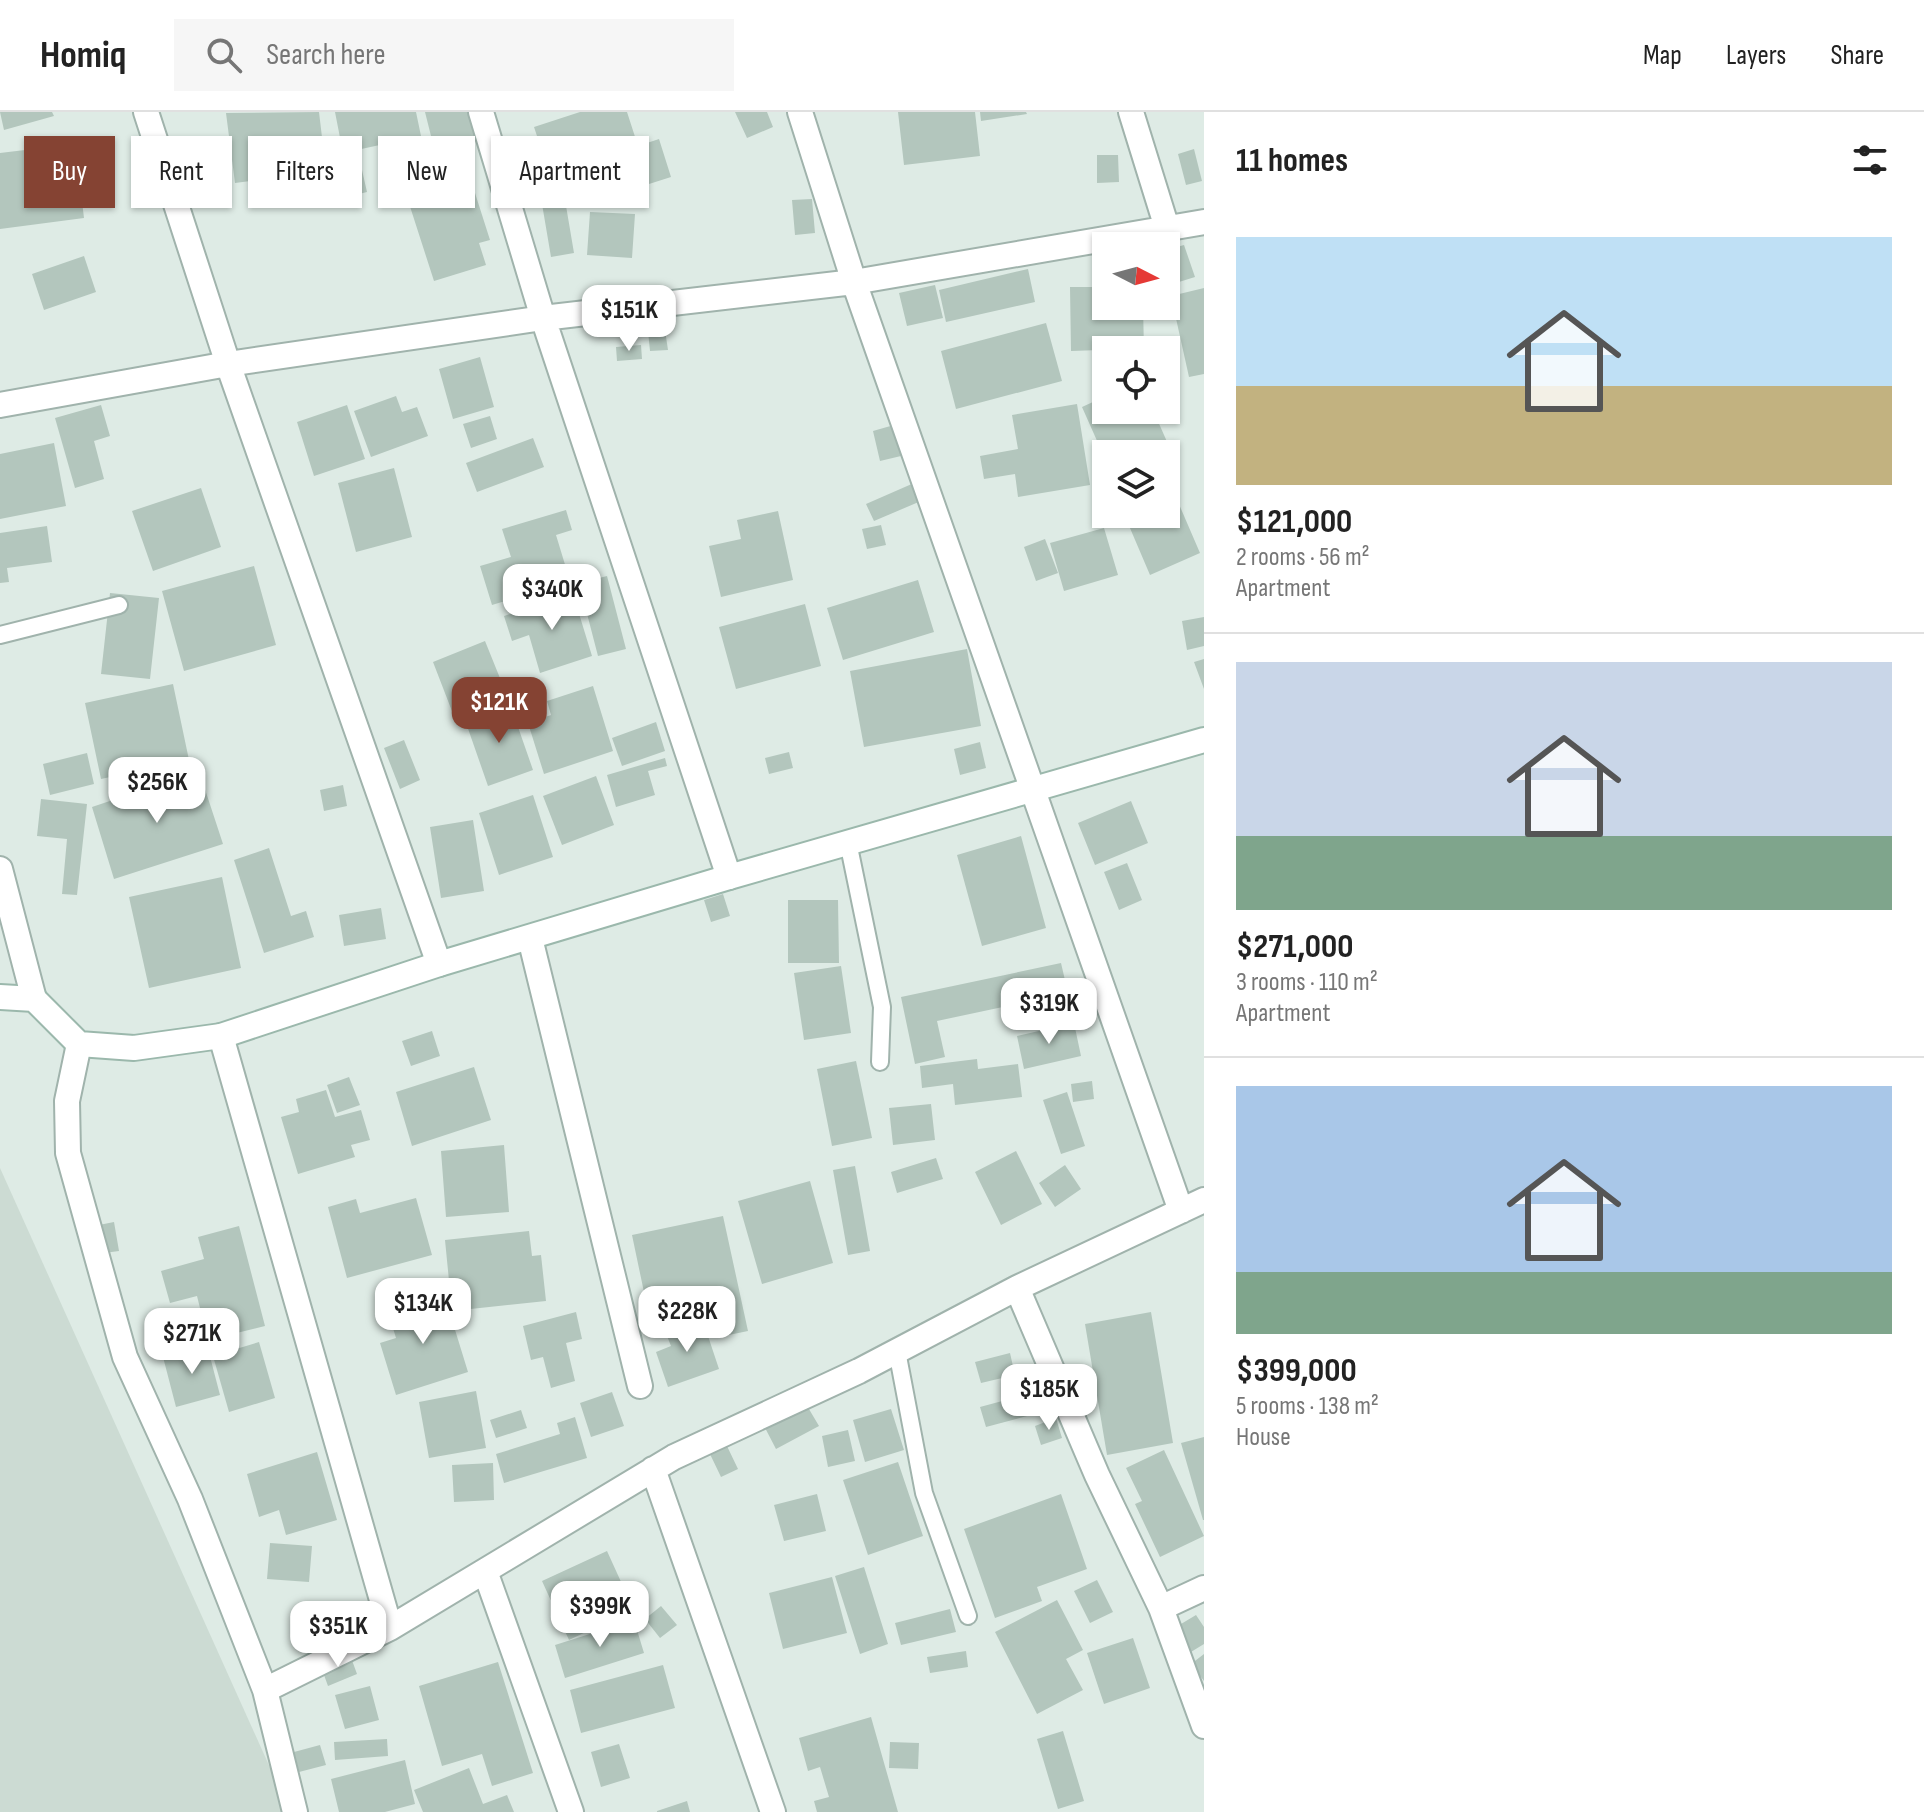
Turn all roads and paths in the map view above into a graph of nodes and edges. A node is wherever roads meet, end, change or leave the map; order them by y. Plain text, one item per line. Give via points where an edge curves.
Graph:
1 (146, 112) edge
2 (481, 112) edge
3 (800, 112) edge
4 (1131, 112) edge
5 (1204, 222) edge
6 (1167, 228) junction
7 (854, 282) junction
8 (543, 318) junction
9 (228, 364) junction
10 (0, 405) edge
11 (119, 605) dead end
12 (0, 635) edge
13 (1204, 740) edge
14 (1031, 787) junction
15 (848, 842) junction
16 (0, 869) edge
17 (729, 877) junction
18 (530, 938) junction
19 (439, 964) junction
20 (0, 997) edge
21 (34, 999) junction
22 (221, 1036) junction
23 (79, 1044) junction
24 (880, 1062) dead end
25 (1204, 1200) edge
26 (1181, 1211) junction
27 (1017, 1288) junction
28 (897, 1351) junction
29 (640, 1386) dead end
30 (653, 1469) junction
31 (485, 1571) junction
32 (1204, 1588) edge
33 (1161, 1608) junction
34 (968, 1616) dead end
35 (390, 1628) junction
36 (265, 1690) junction
37 (1204, 1726) edge
38 (295, 1812) edge
39 (571, 1812) edge
40 (773, 1812) edge

1 - 9 street
2 - 8 street
3 - 7 street
4 - 6 street
5 - 6 street
6 - 7 street
7 - 8 street
7 - 14 street
8 - 9 street
8 - 17 street
9 - 10 street
9 - 19 street
11 - 12 lane
13 - 14 street
14 - 15 street
14 - 26 street
15 - 17 street
15 - 24 lane via 882,1007
16 - 21 street
17 - 18 street
18 - 19 street
18 - 29 street
19 - 22 street
20 - 21 street
21 - 23 street
22 - 23 street via 134,1048
22 - 35 street
23 - 36 street via 67,1101 68,1153 121,1342
25 - 26 street
26 - 27 street
27 - 28 street
27 - 33 street
28 - 30 street
28 - 34 lane via 924,1493
30 - 31 street
30 - 40 street
31 - 35 street
31 - 39 street
32 - 33 street
33 - 37 street
35 - 36 street
36 - 38 street

